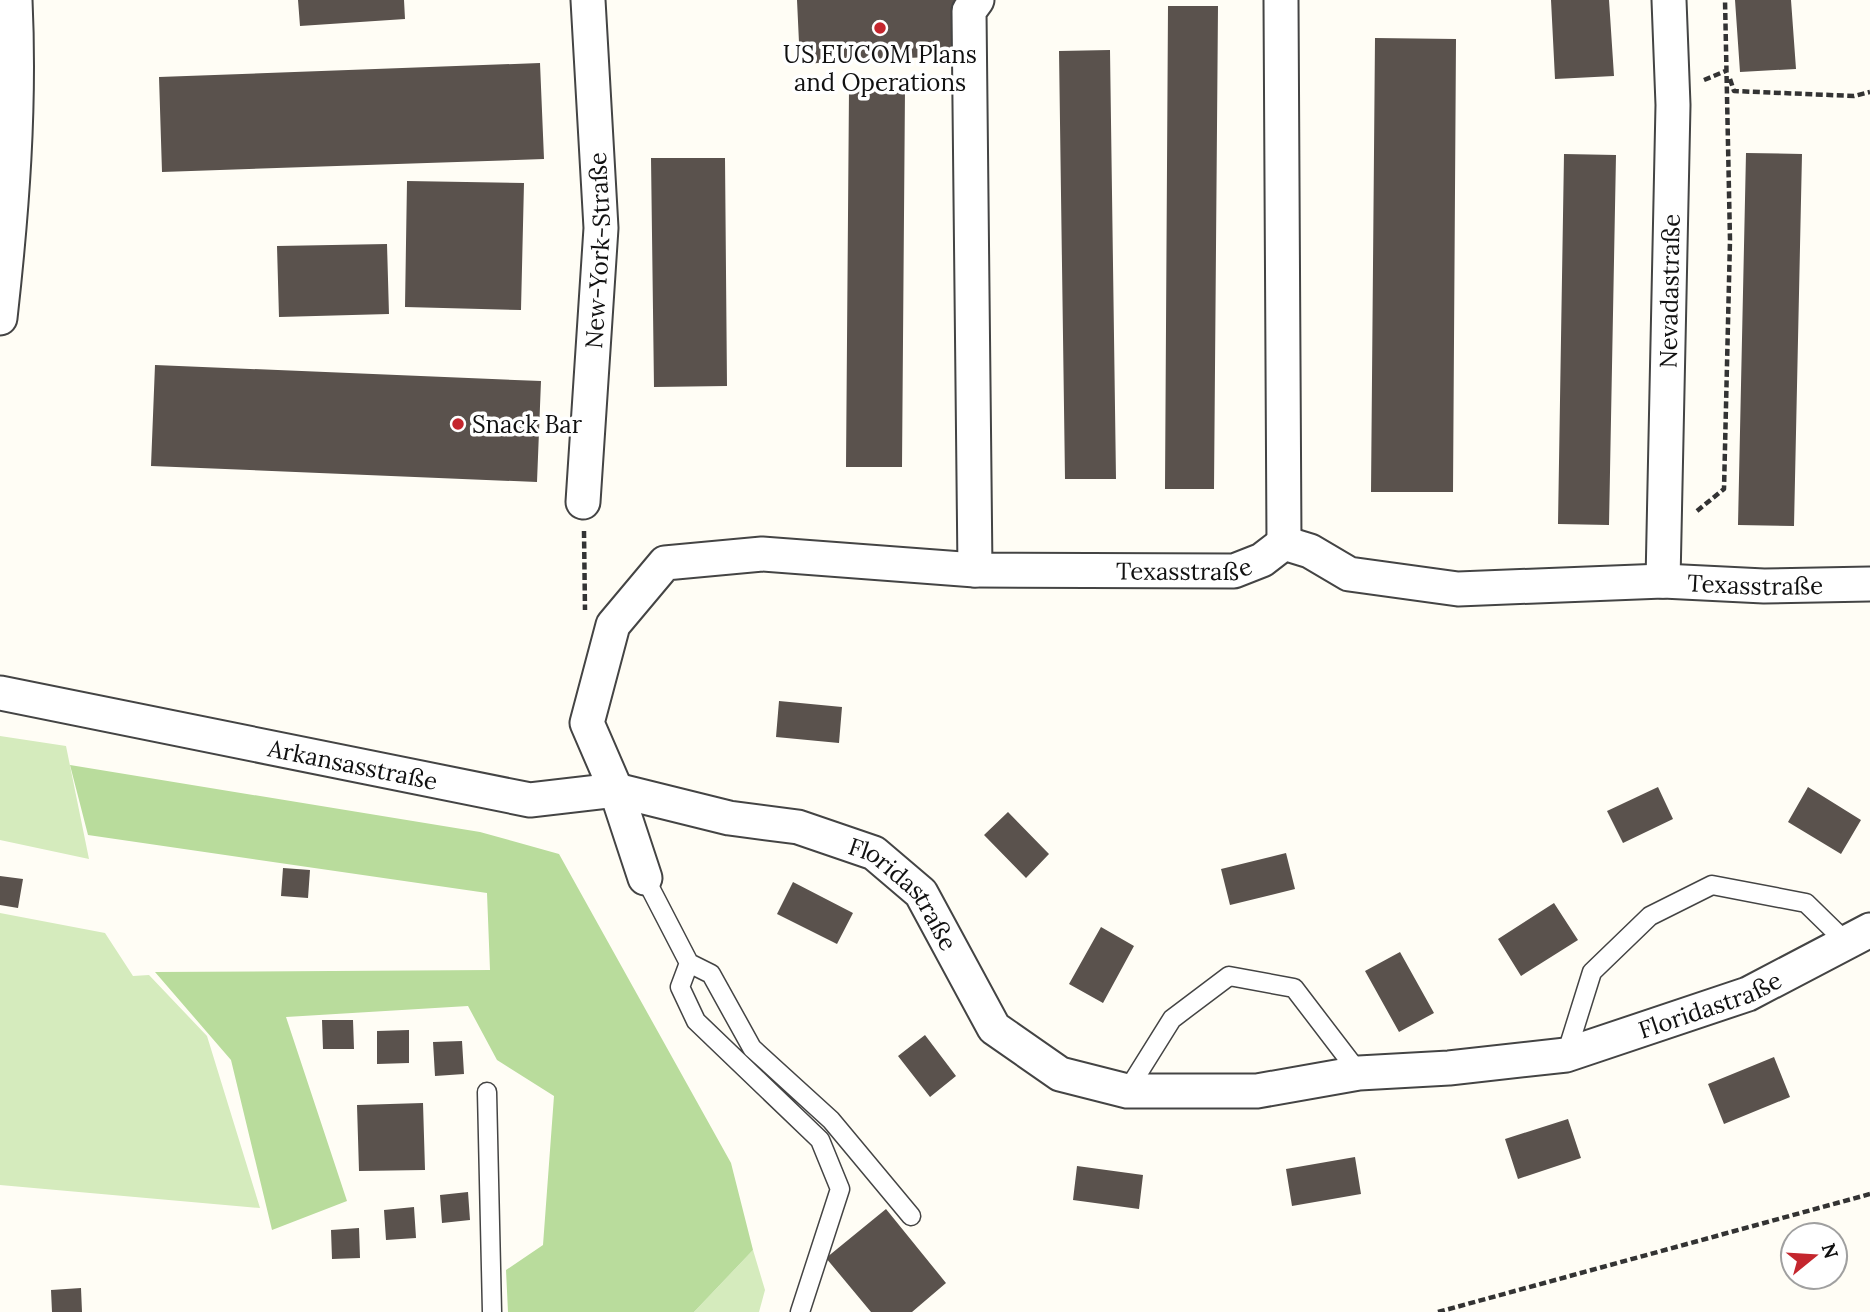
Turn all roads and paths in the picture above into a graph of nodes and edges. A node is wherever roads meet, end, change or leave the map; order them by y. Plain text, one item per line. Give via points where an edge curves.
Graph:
1 (15, 0) edge
2 (588, 0) edge
3 (978, 0) edge
4 (1281, 0) edge
5 (1669, 0) edge
6 (1870, 92) edge
7 (1673, 94) junction
8 (0, 318) edge
9 (583, 502) dead end
10 (1283, 542) junction
11 (975, 570) junction
12 (1663, 582) junction
13 (1870, 584) edge
14 (0, 693) edge
15 (617, 790) junction
16 (645, 878) joint
17 (1859, 937) edge
18 (689, 963) junction
19 (1566, 1055) junction
20 (1359, 1073) junction
21 (1127, 1091) junction
22 (487, 1092) dead end
23 (1870, 1194) edge
24 (911, 1216) dead end
25 (492, 1312) edge
26 (800, 1312) edge
27 (1438, 1312) edge

1 - 8 street via 17,132
2 - 9 street, New-York-Straße via 601,228
3 - 11 street via 969,11
4 - 10 street
5 - 7 street, Nevadastraße
6 - 7 path via 1854,96 1734,91 1728,70
7 - 12 street, Nevadastraße
10 - 11 street, Texasstraße via 1262,560 1234,571
10 - 12 street, Texasstraße via 1310,551 1349,574 1458,589
11 - 15 street, Texasstraße via 762,554 664,563 613,625 587,723
12 - 13 street, Texasstraße
14 - 15 street, Arkansasstraße via 530,800
15 - 16 street
15 - 21 street, Floridastraße via 729,818 798,827 874,853 921,893 994,1028 1060,1074
16 - 18 lane
17 - 19 street, Floridastraße via 1748,994
17 - 19 lane, Floridastraße via 1806,903 1712,885 1650,916 1592,972
18 - 24 lane via 711,974 752,1048 831,1120
18 - 26 lane via 680,987 696,1021 820,1140 840,1189
19 - 20 street, Floridastraße
20 - 21 street, Floridastraße via 1257,1091
20 - 21 lane via 1294,988 1229,976 1172,1019
22 - 25 lane
23 - 27 path

